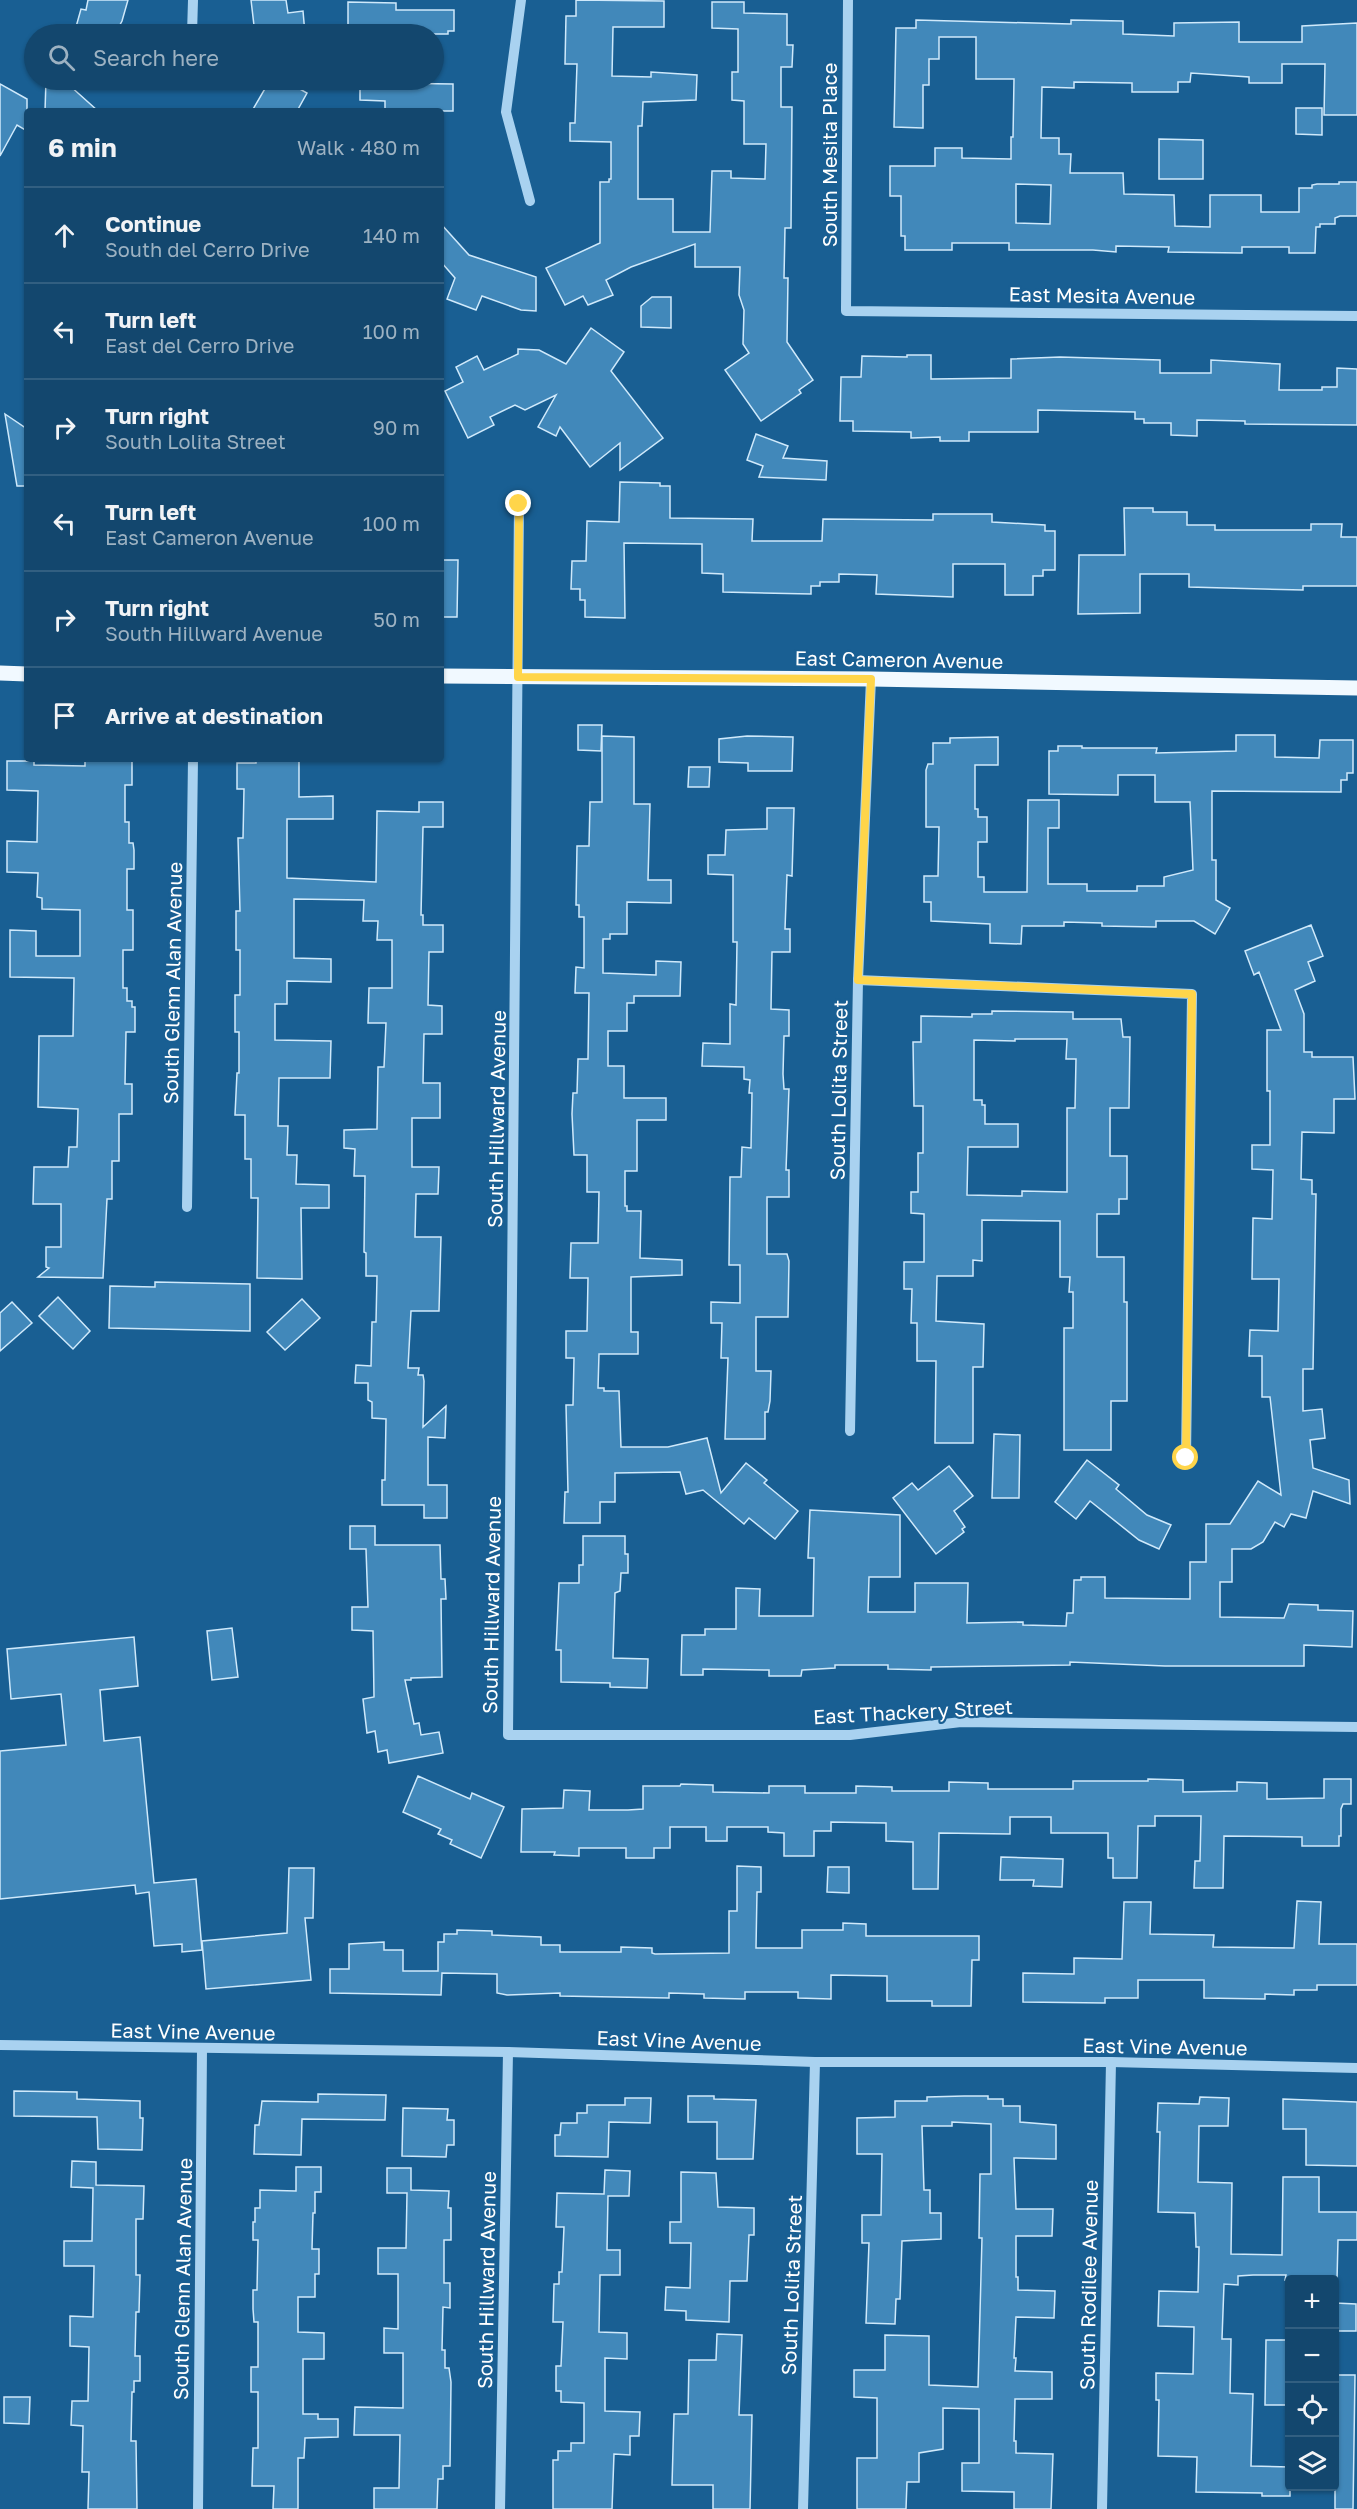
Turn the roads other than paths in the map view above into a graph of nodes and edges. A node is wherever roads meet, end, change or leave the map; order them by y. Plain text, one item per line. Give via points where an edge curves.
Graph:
1 (193, 0) edge
2 (520, 0) edge
3 (848, 0) edge
4 (192, 24) edge
5 (530, 201) dead end
6 (846, 311) joint
7 (1357, 316) edge
8 (519, 504) dead end
9 (0, 673) edge
10 (24, 674) edge
11 (444, 676) edge
12 (518, 677) junction
13 (871, 679) junction
14 (1357, 688) edge
15 (193, 762) edge
16 (858, 980) junction
17 (187, 1207) dead end
18 (850, 1431) dead end
19 (1186, 1458) dead end
20 (1357, 1727) edge
21 (508, 1735) joint
22 (0, 2045) edge
23 (202, 2049) junction
24 (508, 2052) junction
25 (815, 2062) junction
26 (1110, 2062) junction
27 (1357, 2068) edge
28 (198, 2509) edge
29 (500, 2509) edge
30 (803, 2509) edge
31 (1102, 2509) edge

1 - 4 street
2 - 5 street via 506,112
3 - 6 street, South Mesita Place
6 - 7 street, East Mesita Avenue
8 - 12 street, South Hillward Avenue
9 - 10 main road
11 - 12 main road, East Cameron Avenue
12 - 13 main road, East Cameron Avenue
12 - 21 street, South Hillward Avenue
13 - 14 main road, East Cameron Avenue
13 - 16 street, South Lolita Street
15 - 17 street, South Glenn Alan Avenue
16 - 18 street, South Lolita Street
16 - 19 street via 1192,994
20 - 21 street, East Thackery Street via 961,1722 850,1735
22 - 23 street, East Vine Avenue
23 - 24 street, East Vine Avenue
23 - 28 street, South Glenn Alan Avenue
24 - 25 street, East Vine Avenue
24 - 29 street, South Hillward Avenue
25 - 26 street, East Vine Avenue
25 - 30 street, South Lolita Street
26 - 27 street, East Vine Avenue
26 - 31 street, South Rodilee Avenue

